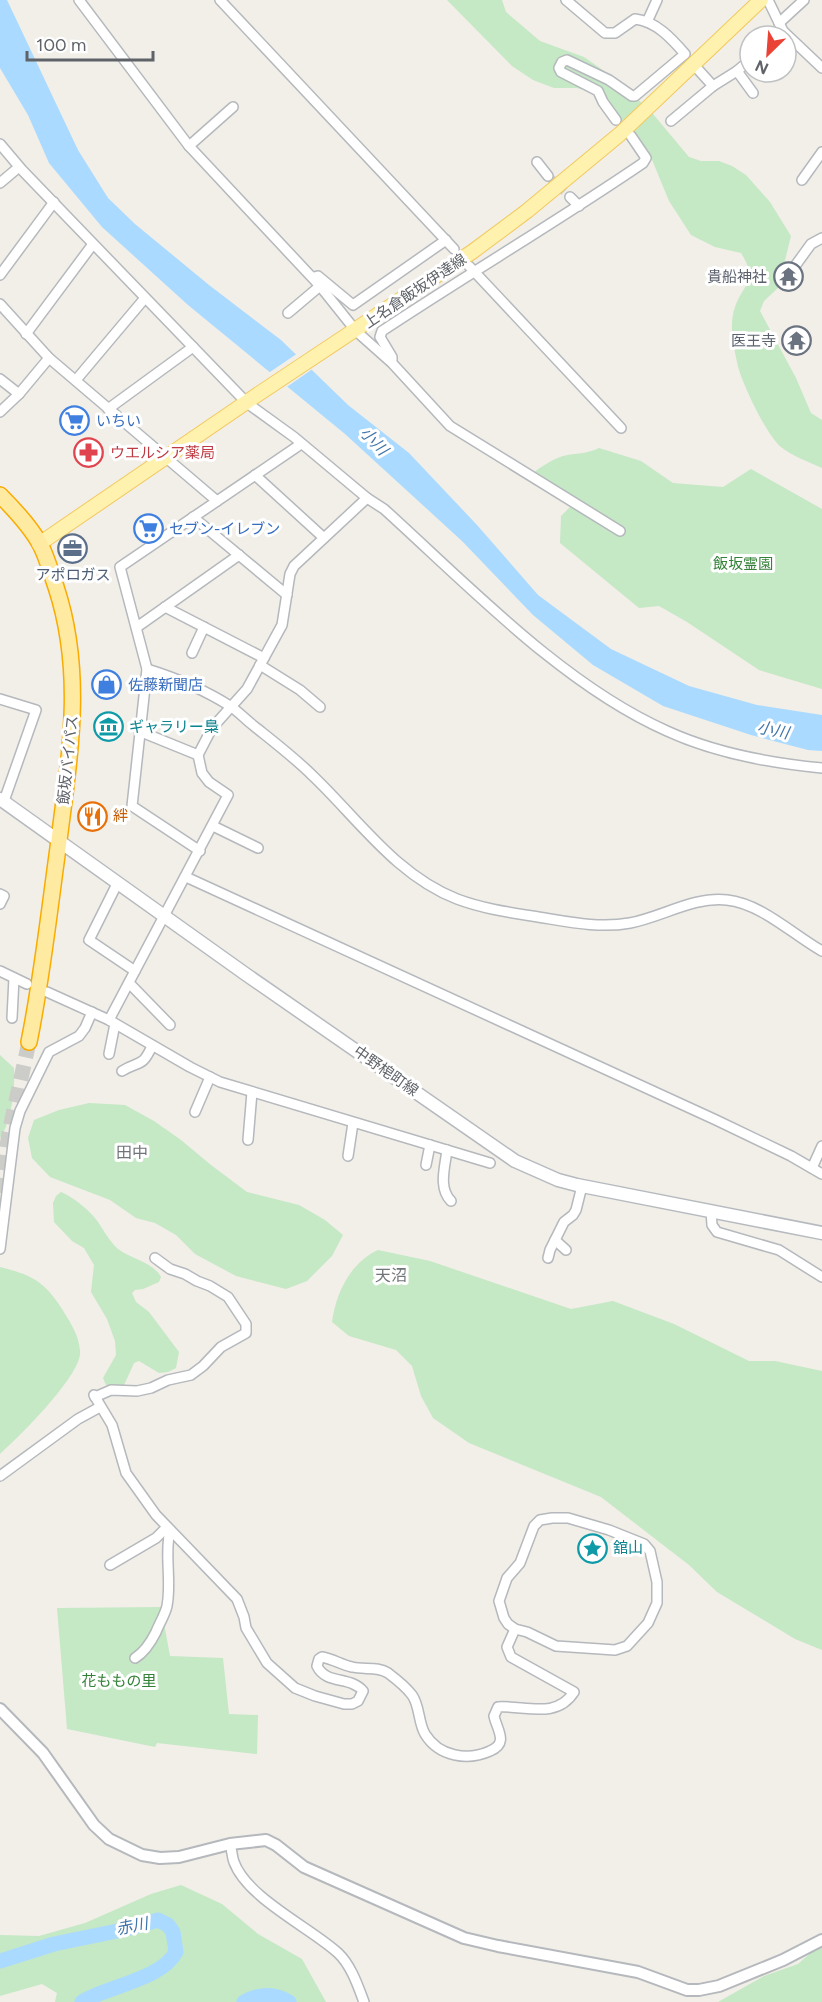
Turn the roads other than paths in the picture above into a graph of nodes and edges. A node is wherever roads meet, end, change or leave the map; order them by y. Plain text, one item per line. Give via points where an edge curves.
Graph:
1 (79, 0) edge
2 (220, 0) edge
3 (566, 0) edge
4 (657, 0) edge
5 (761, 0) edge
6 (768, 0) edge
7 (804, 0) edge
8 (647, 22) junction
9 (778, 24) edge
10 (785, 24) edge
11 (798, 46) edge
12 (694, 65) junction
13 (822, 68) edge
14 (737, 71) joint
15 (713, 86) junction
16 (753, 93) dead end
17 (232, 107) dead end
18 (616, 120) dead end
19 (671, 121) dead end
20 (631, 136) dead end
21 (0, 144) edge
22 (189, 146) junction
23 (822, 152) edge
24 (537, 162) dead end
25 (20, 167) junction
26 (548, 176) tunnel mouth
27 (802, 180) dead end
28 (0, 183) edge
29 (570, 197) tunnel mouth
30 (54, 202) junction
31 (579, 206) junction
32 (822, 238) edge
33 (446, 240) junction
34 (93, 244) junction
35 (454, 249) dead end
36 (472, 268) junction
37 (790, 273) dead end
38 (0, 274) edge
39 (312, 277) junction
40 (320, 286) junction
41 (145, 298) junction
42 (0, 304) edge
43 (288, 313) dead end
44 (356, 331) junction
45 (26, 334) junction
46 (193, 347) junction
47 (49, 358) junction
48 (392, 363) junction
49 (0, 379) edge
50 (76, 380) junction
51 (19, 394) junction
52 (251, 400) junction
53 (108, 409) junction
54 (0, 412) edge
55 (621, 428) dead end
56 (302, 444) junction
57 (166, 458) junction
58 (255, 475) junction
59 (0, 495) edge
60 (368, 498) junction
61 (217, 501) junction
62 (193, 517) junction
63 (620, 531) dead end
64 (324, 538) junction
65 (39, 544) junction
66 (239, 555) junction
67 (287, 595) junction
68 (165, 607) junction
69 (137, 627) junction
70 (204, 627) junction
71 (192, 653) dead end
72 (262, 661) junction
73 (147, 669) junction
74 (0, 699) edge
75 (231, 706) junction
76 (320, 708) dead end
77 (140, 731) junction
78 (198, 755) junction
79 (822, 768) edge
80 (2, 800) edge
81 (213, 825) junction
82 (59, 840) junction
83 (258, 848) dead end
84 (200, 851) junction
85 (186, 877) junction
86 (118, 882) junction
87 (0, 894) edge
88 (0, 903) edge
89 (165, 916) junction
90 (822, 951) edge
91 (0, 971) edge
92 (135, 972) junction
93 (14, 978) junction
94 (129, 983) junction
95 (27, 984) dead end
96 (47, 992) dead end
97 (92, 1012) junction
98 (12, 1018) dead end
99 (112, 1022) junction
100 (170, 1025) dead end
101 (29, 1042) tunnel mouth
102 (152, 1046) junction
103 (109, 1054) dead end
104 (122, 1071) dead end
105 (210, 1077) junction
106 (252, 1092) junction
107 (195, 1112) dead end
108 (353, 1123) junction
109 (248, 1140) dead end
110 (484, 1141) junction
111 (430, 1145) junction
112 (822, 1146) edge
113 (447, 1150) junction
114 (348, 1156) dead end
115 (476, 1159) junction
116 (490, 1163) dead end
117 (426, 1165) dead end
118 (812, 1168) junction
119 (822, 1174) edge
120 (582, 1186) junction
121 (4, 1187) edge
122 (451, 1201) dead end
123 (711, 1211) junction
124 (822, 1233) edge
125 (555, 1240) junction
126 (0, 1249) edge
127 (566, 1250) dead end
128 (155, 1258) dead end
129 (549, 1258) dead end
130 (822, 1277) edge
131 (100, 1407) junction
132 (0, 1476) edge
133 (168, 1528) junction
134 (110, 1566) dead end
135 (515, 1629) junction
136 (135, 1658) dead end
137 (0, 1709) edge
138 (230, 1844) junction
139 (822, 1940) edge
140 (364, 2002) edge

1 - 22 street
2 - 33 street
3 - 8 street via 605,33 615,33 635,19
4 - 8 street
5 - 12 main road, 上名倉飯坂伊達線
6 - 9 street
7 - 10 street
8 - 18 street via 658,27 685,54 635,96 567,60 560,64 561,72 598,91
11 - 13 street
12 - 15 street
12 - 44 main road, 上名倉飯坂伊達線 via 620,134 527,211
14 - 15 street
14 - 16 street
15 - 19 street
17 - 22 street
20 - 31 street via 646,158 643,163
21 - 25 street
22 - 39 street
23 - 27 street
24 - 26 street
25 - 28 street
25 - 30 street
29 - 31 street
30 - 34 street
30 - 38 street
31 - 36 street
32 - 37 street via 811,244
33 - 35 street
33 - 39 street via 353,305 318,276
34 - 41 street
34 - 45 street
36 - 48 street via 382,331 380,337
36 - 55 street
39 - 40 street
40 - 43 street
40 - 44 street
41 - 46 street
41 - 50 street
42 - 45 street
44 - 48 street
44 - 52 main road, 上名倉飯坂伊達線
45 - 47 street
46 - 52 street
46 - 53 street
47 - 50 street
47 - 51 street
48 - 63 street via 456,431
49 - 51 street
50 - 53 street
51 - 54 street
52 - 56 street
52 - 57 main road, 上名倉飯坂伊達線
53 - 57 street
56 - 58 street
56 - 60 street
57 - 61 street
57 - 65 main road, 上名倉飯坂伊達線
58 - 61 street
58 - 64 street
59 - 65 highway, 飯坂バイパス
60 - 64 street
60 - 79 street via 523,635 618,706 702,745 774,762
61 - 62 street
62 - 66 street
62 - 69 street via 120,567
64 - 67 street via 294,566
65 - 82 highway, 飯坂バイパス via 64,612 73,670 74,717
66 - 67 street
66 - 68 street
67 - 72 street via 282,626
68 - 69 street
68 - 70 street
69 - 73 street
70 - 71 street
70 - 72 street
72 - 75 street via 247,689
72 - 76 street
73 - 75 street
73 - 77 street
74 - 80 street via 36,710
75 - 78 street via 212,728
75 - 90 street via 313,776 383,849 424,882 454,898 501,911 602,926 632,923 688,905 728,900 754,908
77 - 78 street
77 - 84 street via 132,806
78 - 81 street via 202,773 228,795
80 - 82 main road, 中野梍町線
81 - 83 street
81 - 84 street
82 - 86 main road, 中野梍町線
82 - 101 highway, 飯坂バイパス
84 - 85 street
85 - 89 street
85 - 118 street via 716,1120
86 - 89 main road, 中野梍町線
86 - 92 street via 89,940
87 - 88 street via 4,896
89 - 92 street
89 - 110 main road, 中野梍町線
91 - 93 street
92 - 94 street
93 - 95 street
93 - 98 street
94 - 99 street
94 - 100 street
96 - 97 street
97 - 99 street
97 - 121 street via 79,1036 49,1052 20,1111
99 - 102 street
99 - 103 street
102 - 104 street via 145,1061
102 - 105 street
105 - 106 street
105 - 107 street
106 - 108 street
106 - 109 street
108 - 111 street
108 - 114 street
110 - 115 street
110 - 120 main road, 中野梍町線 via 536,1171
111 - 113 street
111 - 117 street
112 - 118 street
113 - 115 street
113 - 122 street via 443,1189
115 - 116 street
118 - 119 street
120 - 123 main road, 中野梍町線
120 - 125 street via 576,1210
121 - 126 street
123 - 124 main road, 中野梍町線
123 - 130 street via 712,1226 717,1232 779,1250
125 - 127 street
125 - 129 street
128 - 131 street via 228,1297 246,1324 246,1333 221,1347 191,1375 151,1389 111,1390 95,1396
131 - 132 street
131 - 133 street via 112,1425 126,1473
133 - 134 street
133 - 135 street via 237,1599 246,1628 267,1663 295,1688 352,1704 363,1691 350,1682 324,1676 317,1666 319,1659 381,1669 412,1695 429,1739 453,1755 475,1756 498,1746 501,1736 494,1716 498,1707 545,1710 573,1695 573,1690 511,1657 507,1647
133 - 136 street via 166,1608 153,1638
135 - 135 street via 500,1609 500,1595 540,1520 580,1521 637,1540 650,1551 657,1603 648,1623 627,1646 615,1650 556,1646
137 - 138 street via 43,1753 94,1825 109,1839 142,1855 160,1858
138 - 139 street via 266,1840 304,1867 465,1938 638,1972 687,1990 719,1986
138 - 140 street via 234,1864 244,1879 340,1955

